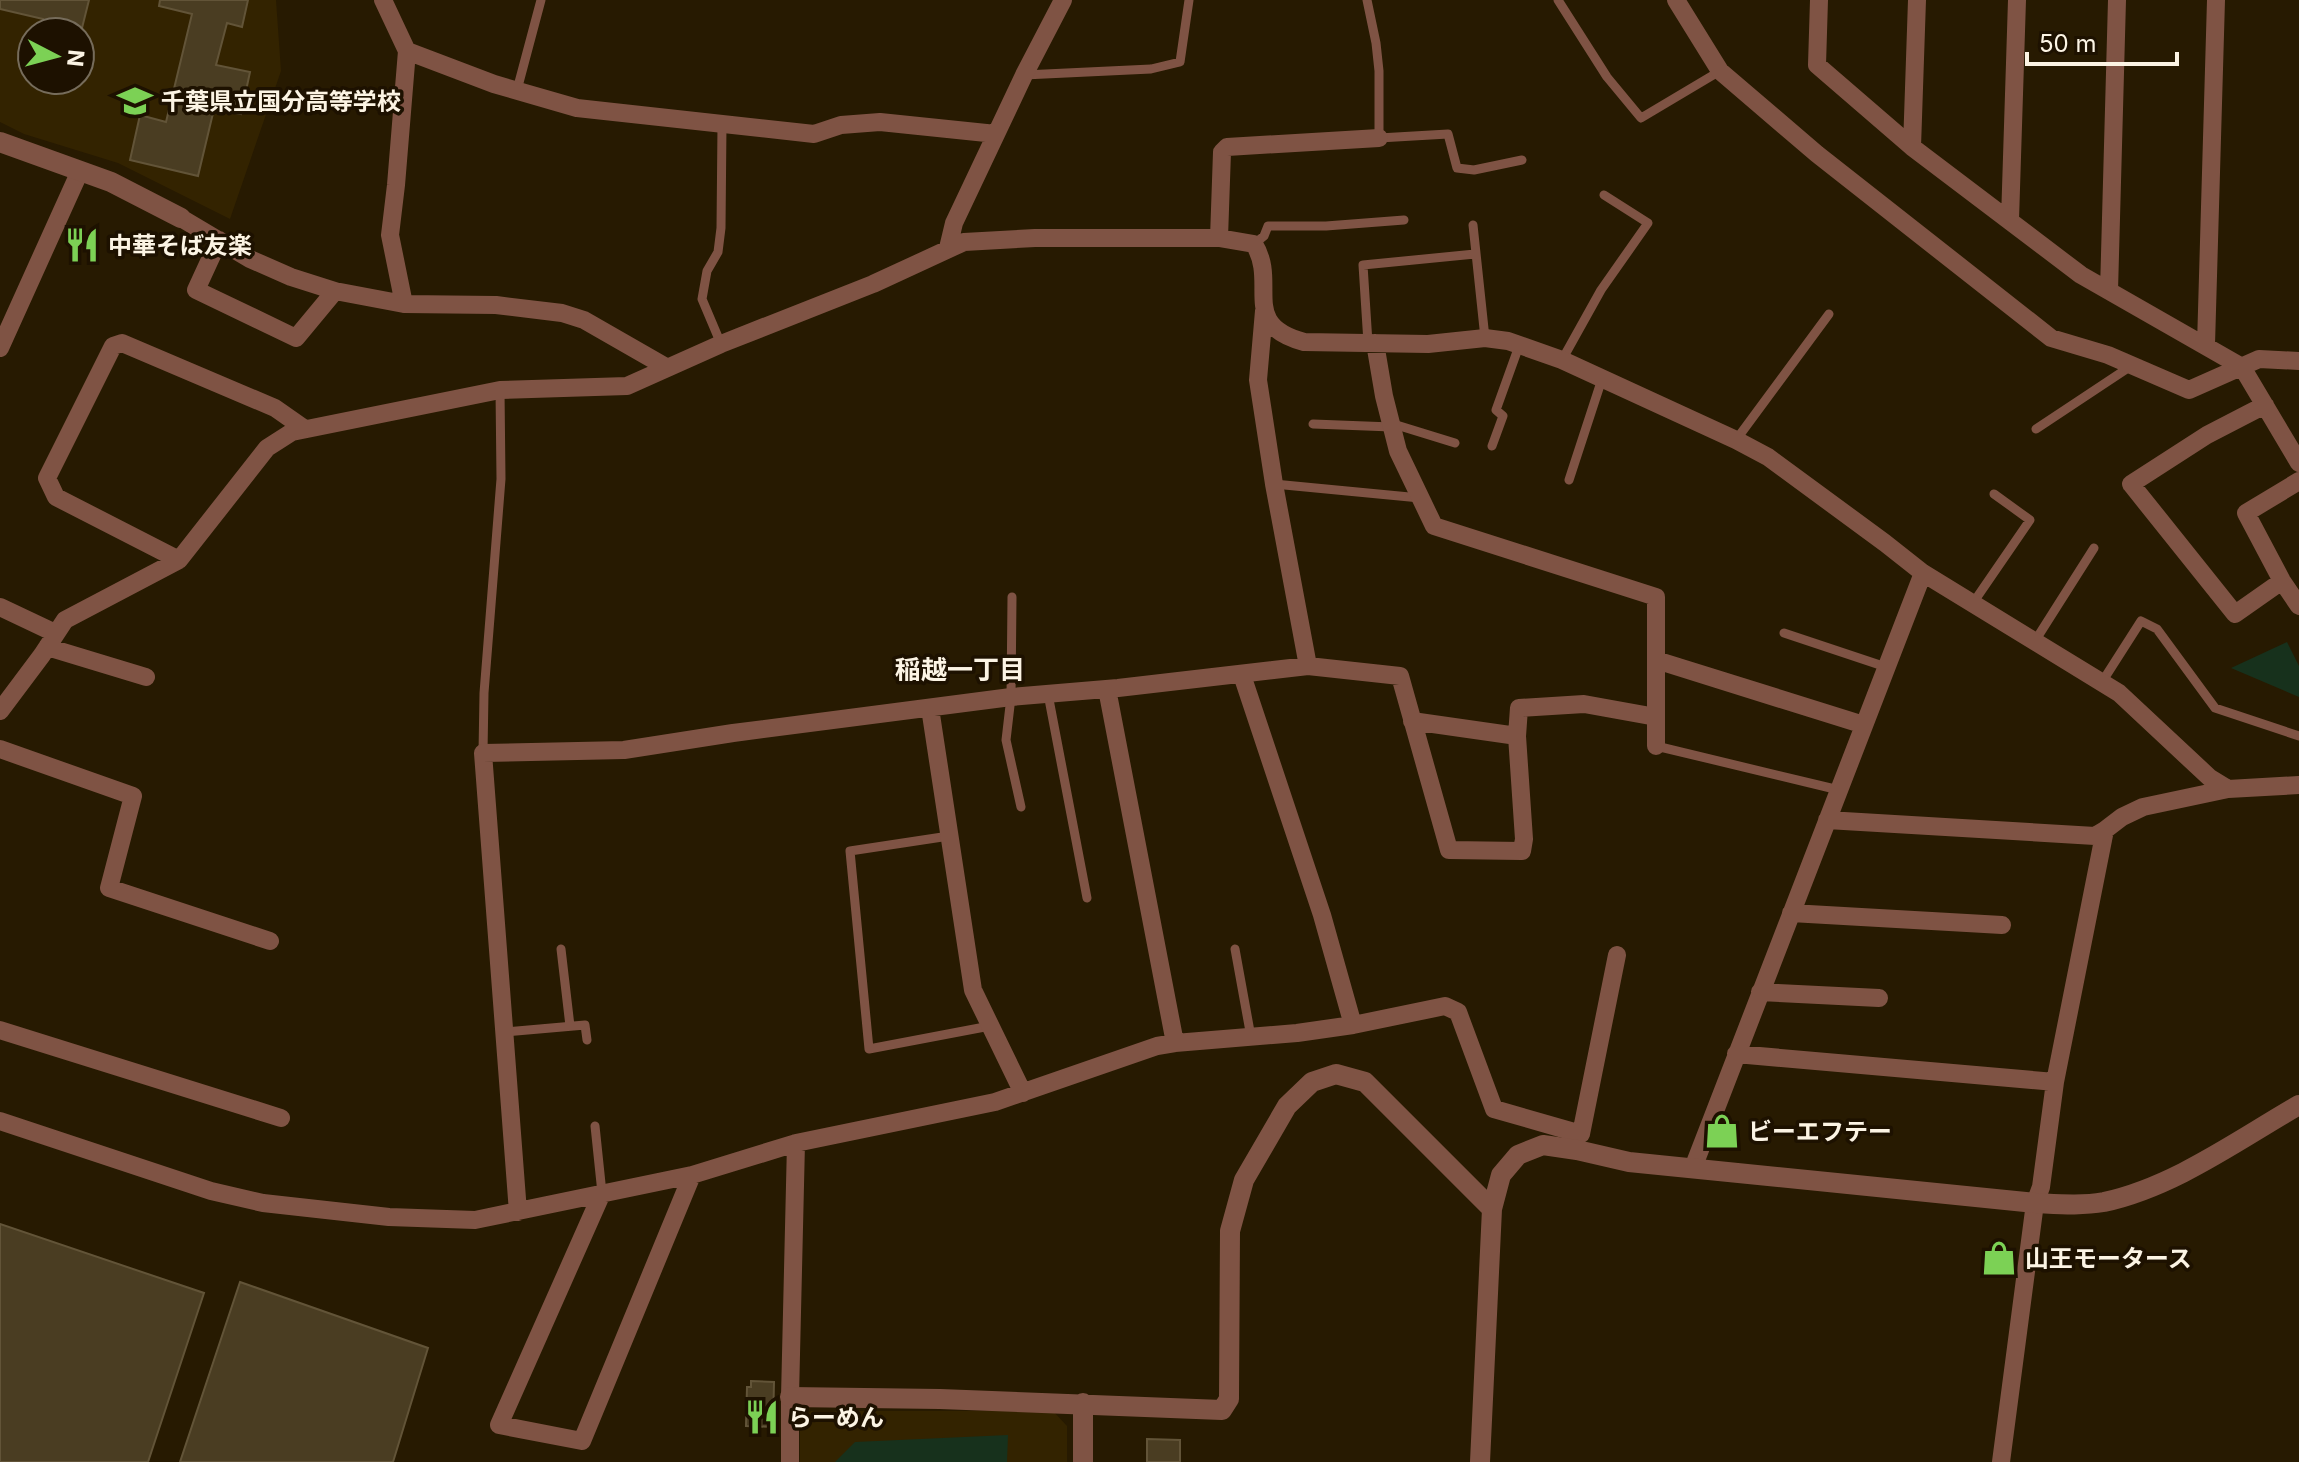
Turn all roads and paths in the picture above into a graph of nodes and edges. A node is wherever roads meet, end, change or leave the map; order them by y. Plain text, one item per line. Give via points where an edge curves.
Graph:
1 (383, 0) edge
2 (541, 0) edge
3 (1063, 0) edge
4 (1189, 0) edge
5 (1367, 0) edge
6 (1558, 0) edge
7 (1676, 0) edge
8 (1819, 0) edge
9 (1917, 0) edge
10 (2017, 0) edge
11 (2117, 0) edge
12 (2216, 0) edge
13 (407, 51) junction
14 (1720, 71) junction
15 (1024, 75) junction
16 (517, 90) junction
17 (722, 125) junction
18 (996, 134) junction
19 (1379, 138) junction
20 (0, 142) edge
21 (1912, 147) junction
22 (1522, 160) dead end
23 (80, 171) junction
24 (1604, 195) dead end
25 (181, 218) joint
26 (1404, 220) dead end
27 (2010, 220) junction
28 (1473, 225) dead end
29 (1219, 238) junction
30 (219, 240) junction
31 (1254, 244) junction
32 (948, 248) junction
33 (1475, 254) junction
34 (335, 291) junction
35 (2109, 291) junction
36 (404, 304) junction
37 (1264, 311) junction
38 (1829, 314) dead end
39 (1485, 338) junction
40 (1371, 343) junction
41 (1, 344) edge
42 (721, 344) junction
43 (2206, 345) junction
44 (1519, 346) junction
45 (1562, 360) junction
46 (2299, 361) edge
47 (2131, 366) junction
48 (666, 367) junction
49 (2242, 367) junction
50 (1602, 379) junction
51 (500, 390) junction
52 (2265, 405) junction
53 (1313, 424) dead end
54 (1391, 425) junction
55 (305, 429) junction
56 (2036, 429) dead end
57 (1736, 440) junction
58 (1455, 443) dead end
59 (1492, 446) dead end
60 (2299, 463) edge
61 (1569, 480) dead end
62 (2299, 481) edge
63 (1274, 484) junction
64 (1994, 494) dead end
65 (1420, 498) junction
66 (2094, 548) dead end
67 (179, 560) junction
68 (1923, 573) junction
69 (2282, 581) junction
70 (1012, 597) dead end
71 (1973, 603) junction
72 (2299, 606) edge
73 (0, 607) edge
74 (1784, 633) dead end
75 (51, 640) junction
76 (2035, 641) junction
77 (1656, 660) junction
78 (1308, 666) junction
79 (1886, 667) junction
80 (1242, 675) junction
81 (146, 677) dead end
82 (2102, 682) junction
83 (1107, 689) junction
84 (1048, 694) junction
85 (1011, 697) junction
86 (2, 704) edge
87 (930, 708) junction
88 (1656, 717) junction
89 (1412, 721) junction
90 (1864, 725) junction
91 (1517, 736) junction
92 (2299, 736) edge
93 (1656, 746) joint
94 (0, 749) edge
95 (483, 753) junction
96 (2299, 785) edge
97 (2228, 789) junction
98 (1839, 790) junction
99 (1021, 807) dead end
100 (1827, 820) junction
101 (2105, 830) junction
102 (949, 836) junction
103 (1087, 898) dead end
104 (1791, 913) junction
105 (2002, 925) dead end
106 (270, 941) dead end
107 (561, 949) dead end
108 (1235, 949) dead end
109 (1617, 955) dead end
110 (1760, 992) junction
111 (1879, 998) dead end
112 (1353, 1025) junction
113 (570, 1026) junction
114 (990, 1026) junction
115 (0, 1030) edge
116 (505, 1032) junction
117 (1251, 1037) junction
118 (587, 1040) dead end
119 (1175, 1043) junction
120 (1736, 1054) junction
121 (2055, 1082) junction
122 (1023, 1093) junction
123 (2299, 1105) edge
124 (281, 1118) dead end
125 (0, 1121) edge
126 (595, 1126) dead end
127 (1579, 1142) junction
128 (796, 1143) junction
129 (1693, 1168) junction
130 (692, 1175) junction
131 (602, 1193) junction
132 (2035, 1203) junction
133 (1492, 1209) junction
134 (518, 1212) junction
135 (790, 1397) junction
136 (1083, 1403) junction
137 (790, 1462) edge
138 (1083, 1462) edge
139 (1480, 1462) edge
140 (2001, 1462) edge

1 - 13 street
2 - 16 lane
3 - 15 street
4 - 15 lane via 1180,62 1151,69
5 - 19 lane via 1379,71
6 - 14 lane via 1607,77 1641,118
7 - 14 street
8 - 21 street via 1817,65
9 - 21 street
10 - 27 street
11 - 35 street
12 - 43 street
13 - 16 street
13 - 36 street via 390,235
14 - 47 street via 2051,338
15 - 18 street
16 - 17 street via 577,108
17 - 18 street via 814,134 841,125 880,122
17 - 42 lane via 721,228 702,299
18 - 32 street via 954,223
19 - 22 lane via 1448,134 1457,168 1474,170
19 - 29 street via 1227,147 1222,152
20 - 23 street
21 - 27 street
23 - 25 street
23 - 41 street
24 - 45 lane via 1648,223 1601,290
25 - 30 street
26 - 31 lane via 1268,226
27 - 35 street
28 - 33 lane
29 - 31 street
29 - 32 street via 999,239
30 - 34 street via 263,265
30 - 34 street via 196,290 296,338
31 - 37 street via 1261,256
32 - 42 street
33 - 39 lane
33 - 40 lane via 1363,265
34 - 36 street
35 - 43 street
36 - 48 street via 496,305 562,313
37 - 40 street via 1271,325 1289,338
37 - 63 street via 1258,380
38 - 57 lane
39 - 40 street
39 - 44 street
40 - 54 street
42 - 48 street
43 - 49 street
44 - 45 street
44 - 59 lane via 1496,410 1503,416
45 - 50 street
46 - 49 street via 2259,359
47 - 49 street via 2189,390
47 - 56 lane
48 - 51 street via 627,386
49 - 52 street
50 - 57 street
50 - 61 lane
51 - 55 street
51 - 95 lane via 501,479
52 - 60 street
52 - 69 street via 2131,484 2235,614
53 - 54 lane
54 - 58 lane
54 - 65 street
55 - 67 street via 267,448
55 - 67 street via 275,408 122,343 113,346 47,478 56,497
57 - 68 street via 1768,457
62 - 69 street via 2246,513
63 - 65 lane
63 - 78 street
64 - 71 lane via 2030,520
65 - 77 street via 1434,526 1656,597
66 - 76 lane
67 - 75 street via 65,620
68 - 71 street
68 - 79 street
69 - 72 street
70 - 85 lane
71 - 76 street
73 - 75 street
74 - 79 lane
75 - 81 street
75 - 86 street
76 - 82 street
77 - 88 street
77 - 90 street
78 - 80 street
78 - 89 street via 1400,676
79 - 90 street
80 - 83 street
80 - 112 street
82 - 92 lane via 2141,621 2157,629 2215,708
82 - 97 street
83 - 84 street
83 - 119 street
84 - 85 street
84 - 103 lane
85 - 87 street
85 - 99 lane via 1006,740
87 - 95 street via 624,750
87 - 102 street
88 - 91 street via 1584,704 1519,708
88 - 93 street
89 - 91 street
89 - 91 street via 1449,850 1522,851
90 - 98 street
93 - 98 lane
94 - 106 street via 133,796 109,888
95 - 116 street
96 - 97 street
97 - 101 street via 2143,807
98 - 100 street
100 - 101 street via 2095,836
100 - 104 street
101 - 121 street
102 - 114 street via 973,990
102 - 114 lane via 850,851 869,1049
104 - 105 street
104 - 110 street
107 - 113 lane
108 - 117 lane
109 - 127 street
110 - 111 street
110 - 120 street
112 - 117 street
112 - 127 street via 1445,1006 1458,1012 1494,1109
113 - 116 lane
113 - 118 lane via 585,1025
114 - 122 street
115 - 124 street
116 - 134 street
117 - 119 street
119 - 122 street
120 - 121 street
120 - 129 street
121 - 132 street
122 - 128 street
123 - 132 street via 2203,1161 2133,1193 2078,1205
125 - 134 street via 211,1191 263,1203 451,1220
126 - 131 lane
127 - 129 street via 1629,1162
127 - 133 street via 1543,1145 1518,1155 1501,1175
128 - 130 street
128 - 135 street
129 - 132 street
130 - 131 street
130 - 131 street via 582,1441 499,1425
131 - 134 street
132 - 140 street
133 - 136 street via 1365,1082 1336,1074 1312,1082 1287,1106 1244,1180 1230,1231 1229,1399 1222,1410
133 - 139 street
135 - 136 street
135 - 137 street
136 - 138 street

